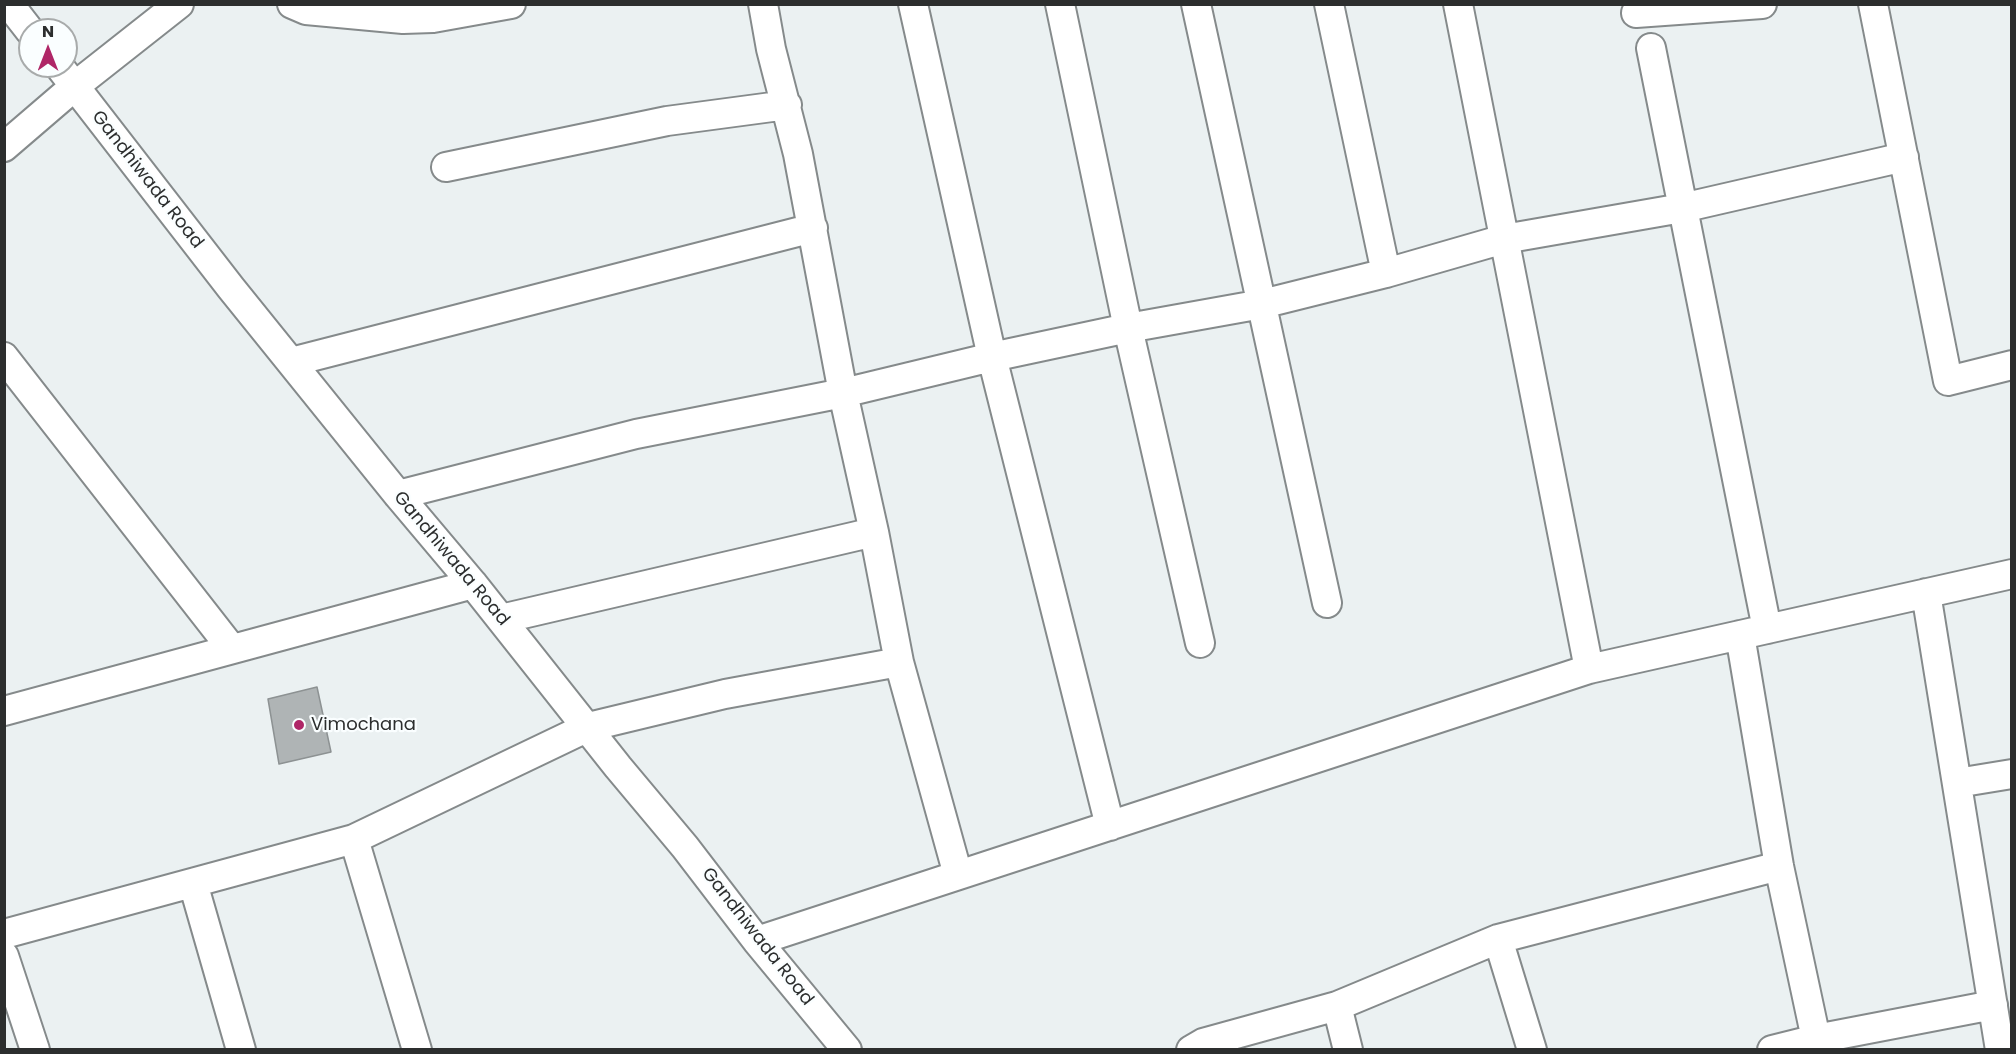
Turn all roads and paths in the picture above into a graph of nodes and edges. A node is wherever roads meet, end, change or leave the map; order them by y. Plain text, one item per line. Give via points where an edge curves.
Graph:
1 (9, 4) edge
2 (179, 4) edge
3 (292, 4) edge
4 (511, 4) edge
5 (763, 4) edge
6 (913, 4) edge
7 (1060, 4) edge
8 (1196, 4) edge
9 (1329, 4) edge
10 (1458, 4) edge
11 (1762, 4) edge
12 (1873, 4) edge
13 (1636, 13) dead end
14 (20, 18) edge
15 (1651, 48) dead end
16 (78, 69) edge
17 (65, 78) edge
18 (69, 78) edge
19 (787, 105) junction
20 (4, 147) edge
21 (1904, 156) junction
22 (446, 167) dead end
23 (1682, 208) junction
24 (813, 228) junction
25 (1504, 239) junction
26 (1386, 273) junction
27 (1262, 304) junction
28 (1128, 328) junction
29 (4, 357) edge
30 (992, 357) junction
31 (291, 362) junction
32 (2012, 365) edge
33 (843, 393) junction
34 (398, 495) junction
35 (874, 532) junction
36 (2012, 574) edge
37 (473, 584) junction
38 (1926, 593) junction
39 (1327, 603) dead end
40 (501, 619) junction
41 (1754, 632) junction
42 (1200, 643) dead end
43 (232, 649) junction
44 (899, 662) junction
45 (1589, 669) junction
46 (4, 711) edge
47 (588, 727) junction
48 (2012, 774) edge
49 (1957, 783) junction
50 (1110, 826) junction
51 (354, 839) junction
52 (1779, 866) junction
53 (958, 875) junction
54 (193, 883) junction
55 (4, 934) edge
56 (1498, 939) junction
57 (757, 941) junction
58 (4, 956) edge
59 (1993, 1005) junction
60 (1337, 1006) junction
61 (1816, 1039) junction
62 (35, 1050) edge
63 (241, 1050) edge
64 (417, 1050) edge
65 (847, 1050) edge
66 (1191, 1050) edge
67 (1348, 1050) edge
68 (1532, 1050) edge
69 (1772, 1050) edge
70 (2001, 1050) edge

1 - 14 street
2 - 16 street
3 - 4 street via 306,10 403,19 433,18
5 - 19 street
6 - 30 street
7 - 28 street
8 - 27 street
9 - 26 street
10 - 25 street
11 - 13 street
12 - 21 street
15 - 23 street
17 - 20 street
18 - 31 street, Gandhiwada Road
19 - 22 street via 667,121
19 - 24 street
21 - 23 street
21 - 32 street via 1948,381
23 - 25 street
23 - 41 street
24 - 31 street
24 - 33 street
25 - 26 street
25 - 45 street
26 - 27 street
27 - 28 street
27 - 39 street
28 - 30 street
28 - 42 street
29 - 43 street
30 - 33 street
30 - 50 street
31 - 34 street, Gandhiwada Road
33 - 34 street via 636,434
33 - 35 street
34 - 37 street, Gandhiwada Road
35 - 40 street
35 - 44 street
36 - 38 street
37 - 40 street, Gandhiwada Road
37 - 43 street
38 - 41 street
38 - 49 street
40 - 47 street, Gandhiwada Road
41 - 45 street
41 - 52 street
43 - 46 street
44 - 47 street via 725,694
44 - 53 street
45 - 50 street
47 - 51 street
47 - 57 street, Gandhiwada Road via 686,846
48 - 49 street
49 - 59 street
50 - 53 street
51 - 54 street
51 - 64 street
52 - 56 street
52 - 61 street
53 - 57 street
54 - 55 street
54 - 63 street
56 - 60 street
56 - 68 street
57 - 65 street, Gandhiwada Road
58 - 62 street
59 - 61 street
59 - 70 street
60 - 66 street via 1203,1043
60 - 67 street
61 - 69 street

